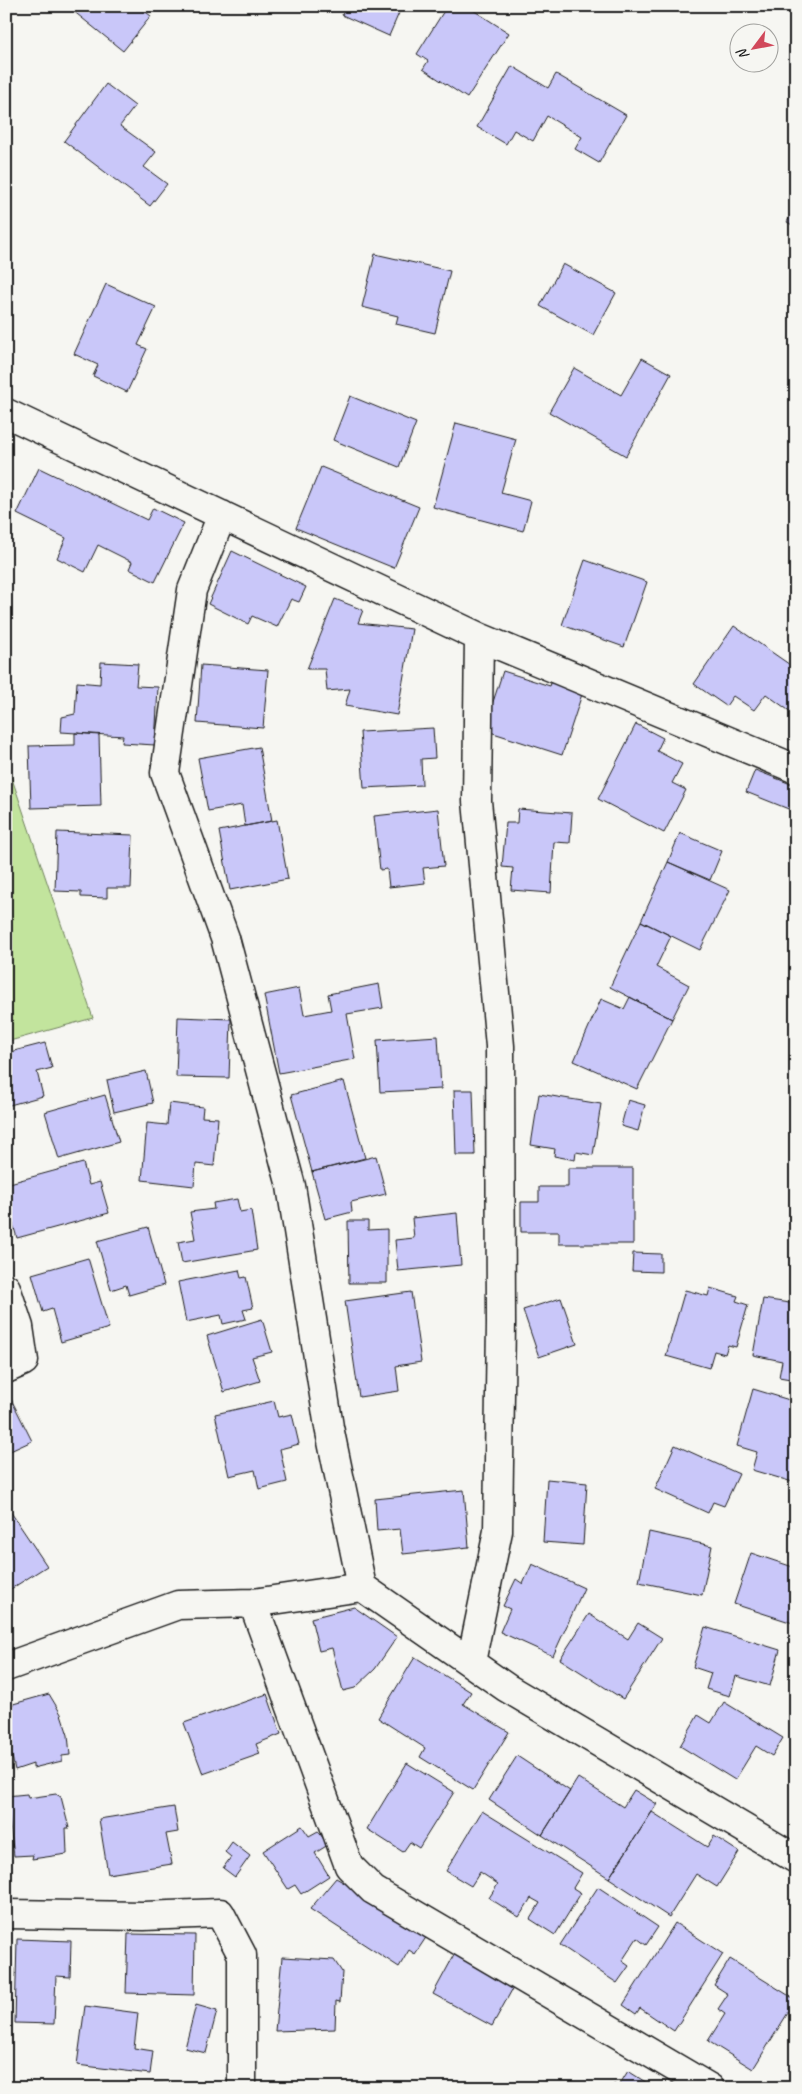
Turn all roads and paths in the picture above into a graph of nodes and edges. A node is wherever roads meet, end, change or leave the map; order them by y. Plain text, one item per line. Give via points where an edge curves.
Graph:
1 (6, 413) edge
2 (222, 515) junction
3 (479, 637) junction
4 (796, 769) edge
5 (6, 1288) edge
6 (6, 1369) edge
7 (362, 1587) junction
8 (252, 1603) junction
9 (471, 1662) junction
10 (6, 1668) edge
11 (796, 1859) edge
12 (6, 1914) edge
13 (242, 2088) edge
14 (710, 2088) edge

1 - 2 street
2 - 3 street
2 - 7 street via 192,590 165,773 225,938 290,1186 329,1427
3 - 4 street
3 - 9 street via 477,801 500,1046 501,1323 498,1531
5 - 6 street via 19,1327 24,1361
7 - 8 street
7 - 9 street
8 - 10 street via 178,1605
8 - 14 street via 350,1866 372,1890
9 - 11 street via 508,1688
12 - 13 street via 144,1916 220,1913 242,1955

